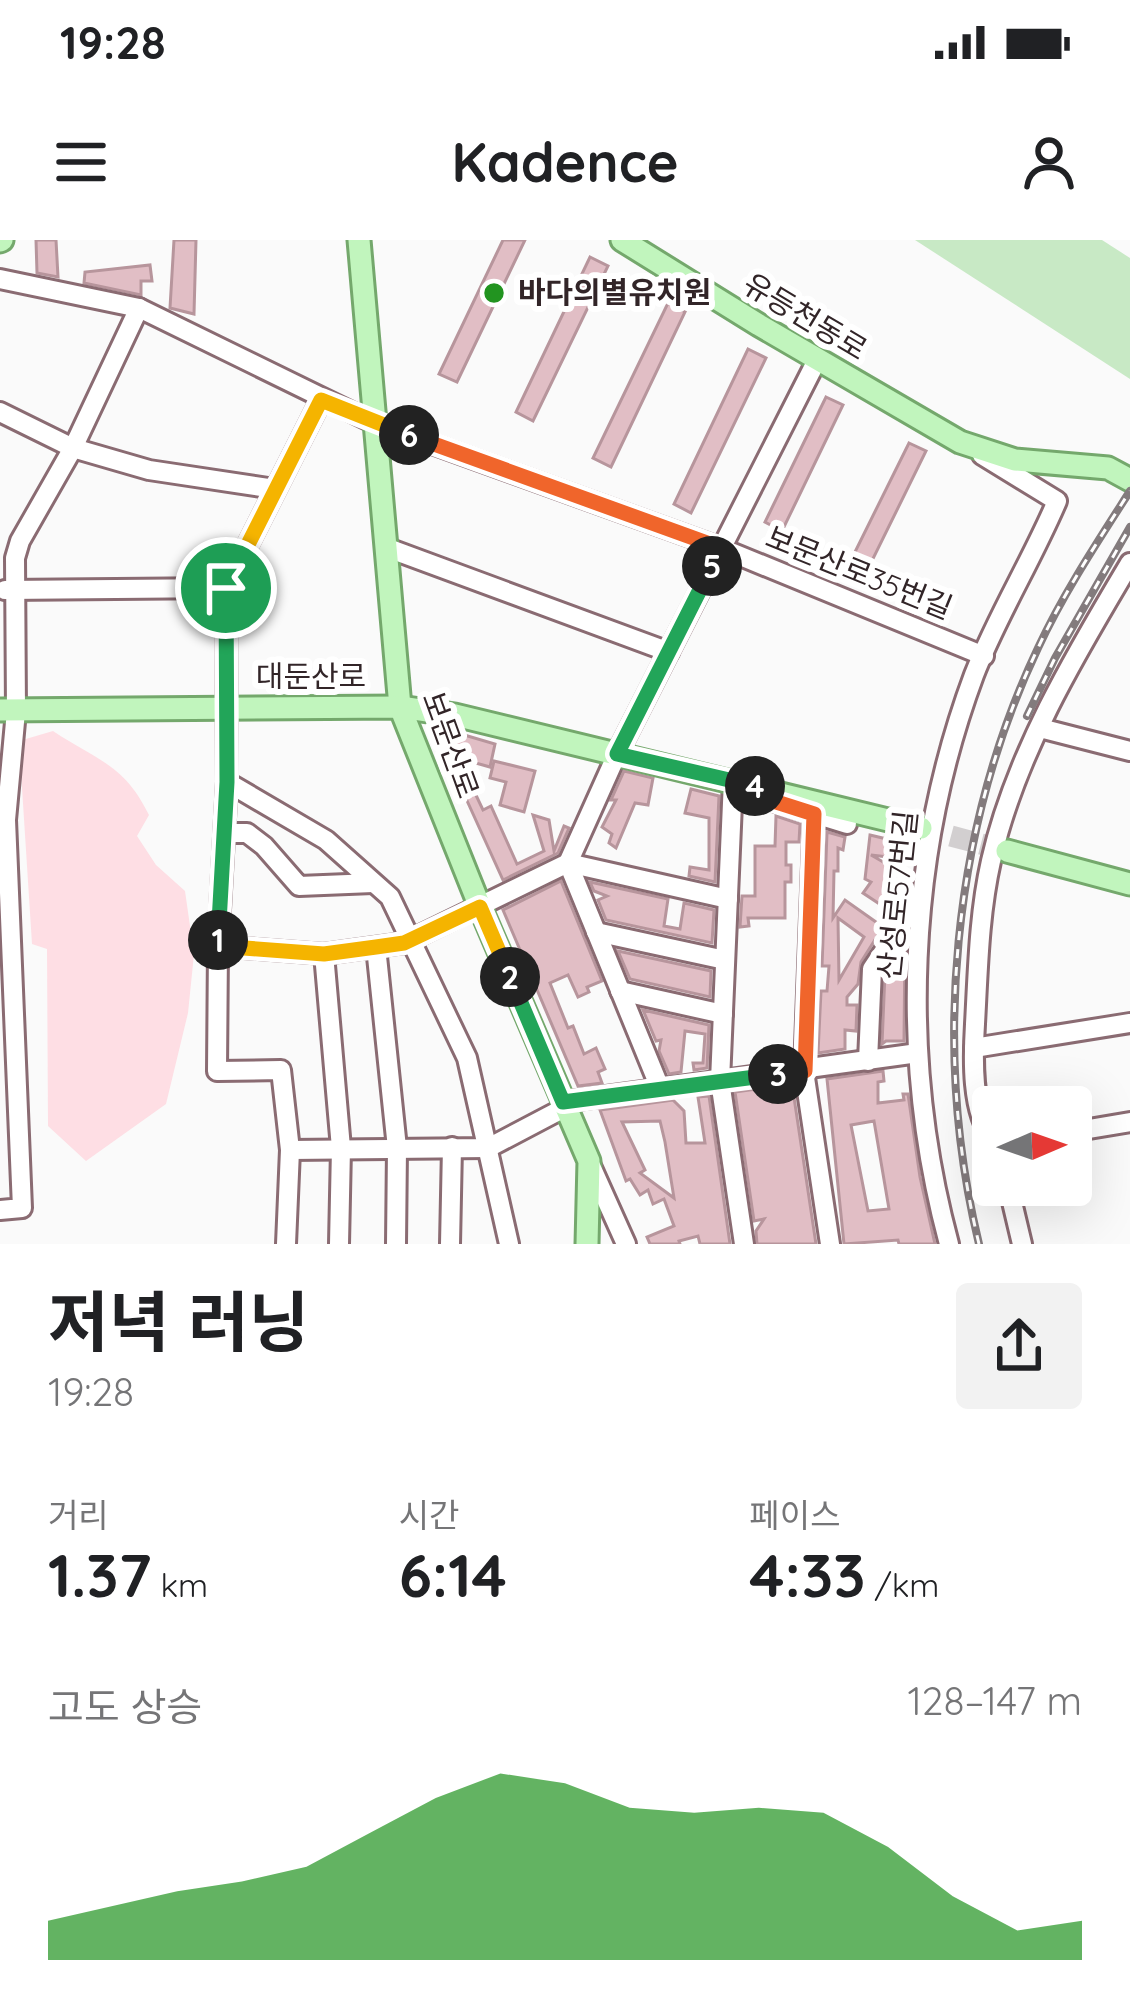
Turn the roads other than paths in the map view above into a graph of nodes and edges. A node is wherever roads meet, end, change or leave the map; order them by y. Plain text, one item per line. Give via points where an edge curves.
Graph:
1 (358, 240) edge
2 (622, 240) edge
3 (1, 278) edge
4 (139, 308) junction
5 (817, 360) junction
6 (321, 400) junction
7 (0, 412) edge
8 (374, 423) junction
9 (960, 442) junction
10 (73, 448) junction
11 (1130, 480) edge
12 (275, 489) junction
13 (1057, 501) joint
14 (0, 532) edge
15 (20, 541) junction
16 (386, 547) junction
17 (721, 548) junction
18 (1130, 563) edge
19 (226, 588) junction
20 (6, 590) edge
21 (669, 652) junction
22 (983, 656) junction
23 (228, 707) junction
24 (400, 707) junction
25 (8, 710) edge
26 (1040, 728) junction
27 (1130, 752) edge
28 (617, 754) junction
29 (227, 782) junction
30 (761, 788) junction
31 (733, 790) junction
32 (814, 814) junction
33 (3, 820) edge
34 (847, 824) dead end
35 (921, 828) tunnel mouth
36 (225, 833) junction
37 (1006, 851) tunnel mouth
38 (568, 863) junction
39 (373, 883) junction
40 (1130, 884) edge
41 (925, 890) junction
42 (728, 899) junction
43 (480, 907) junction
44 (596, 932) junction
45 (412, 937) junction
46 (218, 946) junction
47 (376, 947) junction
48 (324, 954) junction
49 (725, 960) junction
50 (6, 983) edge
51 (620, 992) junction
52 (723, 1014) junction
53 (1130, 1023) edge
54 (974, 1048) junction
55 (918, 1053) junction
56 (868, 1061) junction
57 (805, 1071) junction
58 (721, 1074) junction
59 (978, 1086) edge
60 (660, 1088) junction
61 (8, 1098) edge
62 (564, 1104) junction
63 (1130, 1122) edge
64 (1092, 1128) edge
65 (452, 1147) junction
66 (340, 1148) junction
67 (397, 1148) junction
68 (488, 1148) junction
69 (290, 1150) junction
70 (589, 1161) junction
71 (1012, 1206) edge
72 (0, 1210) edge
73 (286, 1244) edge
74 (339, 1244) edge
75 (396, 1244) edge
76 (450, 1244) edge
77 (509, 1244) edge
78 (587, 1244) edge
79 (626, 1244) edge
80 (744, 1244) edge
81 (830, 1244) edge
82 (950, 1244) edge
83 (1022, 1244) edge

1 - 8 main road, 보문산로
2 - 5 main road, 유등천동로
3 - 4 street, 보문산로35번길
4 - 6 street, 보문산로35번길
4 - 10 street
5 - 9 main road, 유등천동로
5 - 17 street
6 - 8 street, 보문산로35번길
6 - 12 street
7 - 10 street
8 - 16 main road, 보문산로
8 - 17 street, 보문산로35번길
9 - 11 main road, 유등천동로 via 1015,460 1108,468
9 - 13 street, 유등천동로
10 - 12 street via 148,470
10 - 15 street
12 - 19 street
13 - 22 street, 산성로57번길
14 - 15 street
15 - 20 street
16 - 21 street
16 - 24 main road, 보문산로
17 - 21 street
17 - 22 street, 보문산로35번길
18 - 26 street
19 - 20 street
19 - 23 street
20 - 25 street
21 - 28 street
22 - 41 street, 산성로57번길 via 934,813
23 - 24 main road, 대둔산로
23 - 25 main road, 대둔산로
23 - 29 street
24 - 28 main road, 대둔산로
24 - 43 main road, 보문산로
25 - 33 street
26 - 27 street
26 - 54 street via 991,862
28 - 31 main road, 대둔산로
28 - 38 street
29 - 36 street
29 - 39 street via 326,840
30 - 31 main road, 대둔산로
30 - 32 street via 767,799
30 - 35 main road, 대둔산로
31 - 42 street
32 - 34 street
32 - 57 street
33 - 50 street
36 - 39 street via 247,833 299,886
36 - 46 street
37 - 40 main road
38 - 42 street
38 - 43 street
38 - 44 street
39 - 45 street
41 - 55 street, 산성로57번길
41 - 56 street via 872,969
42 - 49 street
43 - 45 street
43 - 62 main road, 보문산로
44 - 49 street
44 - 51 street
45 - 47 street
45 - 68 street via 467,1058
46 - 48 street
46 - 69 street via 217,1071 281,1070
47 - 48 street
47 - 67 street
48 - 66 street
49 - 52 street
50 - 61 street
51 - 52 street
51 - 60 street
52 - 58 street
53 - 54 street
54 - 59 street
55 - 56 street
55 - 82 street, 산성로57번길 via 923,1124
56 - 57 street
57 - 58 street
57 - 81 street
58 - 60 street
58 - 80 street
60 - 62 street
61 - 72 street via 22,1208
62 - 68 street
62 - 70 main road, 보문산로
63 - 64 street
65 - 67 street
65 - 68 street
65 - 76 street
66 - 67 street
66 - 69 street
66 - 74 street
67 - 75 street
68 - 77 street
69 - 73 street
70 - 78 main road, 보문산로
70 - 79 street
71 - 83 street

